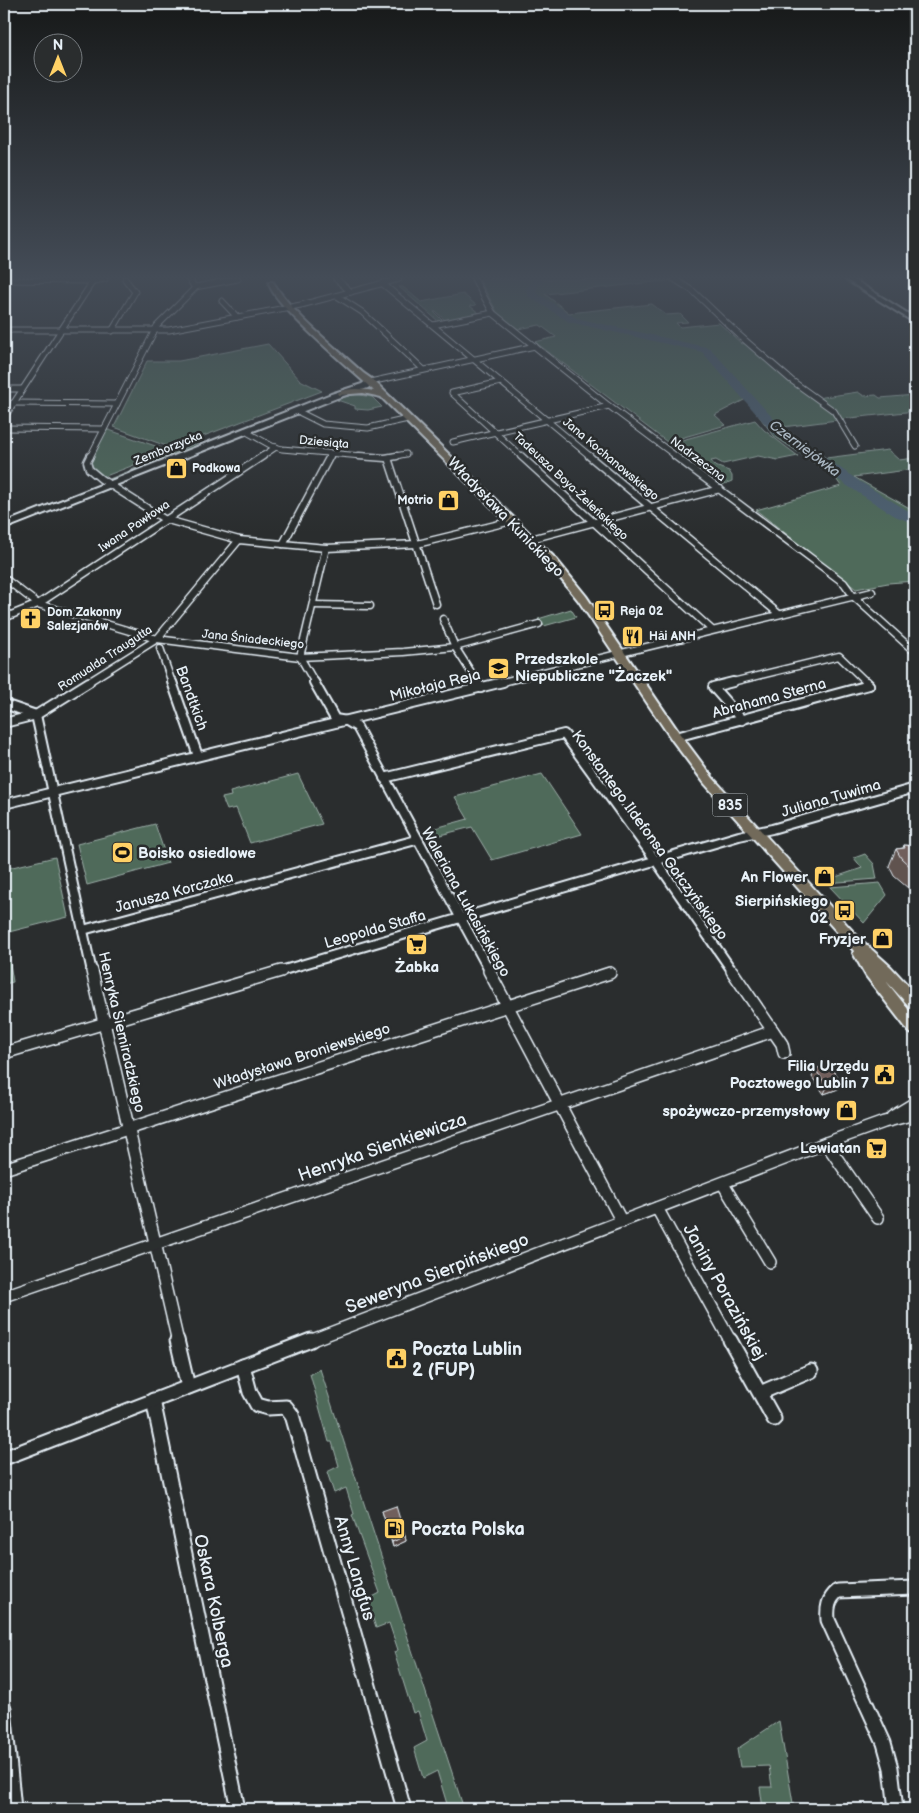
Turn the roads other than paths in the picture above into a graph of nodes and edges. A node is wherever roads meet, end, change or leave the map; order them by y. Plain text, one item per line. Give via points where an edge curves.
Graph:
1 (39, 364) edge
2 (137, 364) edge
3 (349, 364) edge
4 (416, 364) edge
5 (450, 364) edge
6 (479, 364) edge
7 (557, 364) edge
8 (772, 364) edge
9 (422, 369) junction
10 (370, 382) junction
11 (501, 382) junction
12 (4, 389) edge
13 (22, 390) junction
14 (342, 392) junction
15 (383, 395) junction
16 (13, 403) junction
17 (117, 404) junction
18 (609, 406) junction
19 (297, 411) junction
20 (4, 418) edge
21 (408, 419) junction
22 (547, 420) junction
23 (4, 428) edge
24 (104, 429) junction
25 (245, 431) junction
26 (496, 432) junction
27 (453, 442) dead end
28 (855, 446) dead end
29 (276, 448) junction
30 (331, 453) junction
31 (406, 454) dead end
32 (388, 458) junction
33 (109, 485) junction
34 (720, 489) junction
35 (652, 507) junction
36 (164, 519) junction
37 (512, 521) junction
38 (594, 522) junction
39 (4, 526) edge
40 (532, 539) junction
41 (239, 540) junction
42 (283, 544) junction
43 (417, 544) junction
44 (326, 548) junction
45 (4, 578) edge
46 (872, 592) dead end
47 (854, 597) junction
48 (38, 604) junction
49 (313, 604) junction
50 (436, 604) dead end
51 (370, 606) dead end
52 (779, 614) junction
53 (4, 618) edge
54 (443, 619) dead end
55 (540, 624) dead end
56 (712, 630) junction
57 (157, 639) junction
58 (455, 647) junction
59 (160, 648) dead end
60 (915, 652) edge
61 (620, 654) junction
62 (300, 656) junction
63 (481, 688) junction
64 (4, 704) edge
65 (36, 716) junction
66 (742, 720) junction
67 (347, 721) junction
68 (4, 723) edge
69 (676, 737) junction
70 (198, 756) junction
71 (384, 778) junction
72 (915, 788) edge
73 (53, 791) junction
74 (4, 804) edge
75 (754, 832) junction
76 (416, 840) junction
77 (656, 861) junction
78 (461, 918) junction
79 (83, 930) junction
80 (855, 943) junction
81 (610, 973) dead end
82 (915, 1003) edge
83 (506, 1006) junction
84 (104, 1023) junction
85 (915, 1030) edge
86 (772, 1031) junction
87 (4, 1053) edge
88 (784, 1053) dead end
89 (915, 1103) edge
90 (559, 1104) junction
91 (915, 1114) edge
92 (884, 1122) junction
93 (129, 1128) junction
94 (826, 1143) junction
95 (4, 1169) edge
96 (722, 1184) junction
97 (657, 1208) junction
98 (878, 1218) dead end
99 (622, 1222) junction
100 (156, 1244) junction
101 (770, 1262) dead end
102 (4, 1296) edge
103 (243, 1366) junction
104 (812, 1371) dead end
105 (188, 1387) junction
106 (760, 1393) junction
107 (153, 1400) junction
108 (774, 1419) dead end
109 (4, 1458) edge
110 (915, 1588) edge
111 (4, 1708) edge
112 (14, 1809) edge
113 (238, 1809) edge
114 (404, 1809) edge
115 (896, 1809) edge

1 - 13 street
2 - 17 street
3 - 10 main road, Władysława Kunickiego / 835
4 - 9 street
5 - 9 street
6 - 11 street, Jana Kochanowskiego
7 - 18 street, Nadrzeczna
8 - 28 street via 834,411
9 - 10 street
10 - 14 street, Zemborzycka
10 - 15 main road, Władysława Kunickiego / 835
11 - 22 street, Jana Kochanowskiego
11 - 26 street, Tadeusza Boya-Żeleńskiego via 452,393
12 - 13 street
13 - 16 street
14 - 15 main road via 363,391
14 - 19 street, Zemborzycka
15 - 21 main road, Władysława Kunickiego / 835
16 - 17 street
16 - 20 street
17 - 24 street
18 - 22 street
18 - 34 street, Nadrzeczna
19 - 21 street via 323,424 368,428
19 - 25 street, Zemborzycka
21 - 37 main road, Władysława Kunickiego / 835
22 - 26 street
22 - 35 street, Jana Kochanowskiego
23 - 24 street
24 - 33 street via 88,466
25 - 29 street, Dziesiąta
25 - 33 street, Zemborzycka
26 - 27 street
26 - 38 street, Tadeusza Boya-Żeleńskiego
29 - 30 street, Dziesiąta
29 - 36 street, Iwana Pawłowa
30 - 32 street, Dziesiąta
30 - 42 street
31 - 32 street, Dziesiąta
32 - 43 street
33 - 36 street
33 - 39 street, Zemborzycka
34 - 35 street
34 - 47 street, Nadrzeczna via 844,583
35 - 38 street
35 - 52 street, Jana Kochanowskiego
36 - 41 street
36 - 48 street, Iwana Pawłowa
37 - 40 main road, Władysława Kunickiego / 835
37 - 43 street
38 - 40 street
38 - 56 street, Tadeusza Boya-Żeleńskiego
40 - 61 main road, Władysława Kunickiego / 835 via 578,593
41 - 42 street
41 - 57 street, Romualda Traugutta
42 - 44 street
43 - 44 street
43 - 50 street
44 - 49 street
45 - 48 street, Jana Śniadeckiego
46 - 47 street, Mikołaja Reja
47 - 52 street, Mikołaja Reja
47 - 60 street, Nadrzeczna
48 - 53 street, Iwana Pawłowa
48 - 57 street, Jana Śniadeckiego
49 - 51 street
49 - 62 street
52 - 56 street, Mikołaja Reja
54 - 58 street
55 - 58 street, Jana Śniadeckiego
56 - 61 street, Mikołaja Reja
57 - 62 street, Jana Śniadeckiego
57 - 65 street, Romualda Traugutta
58 - 62 street, Jana Śniadeckiego
58 - 63 street
59 - 70 street, Bandtkich
61 - 63 street, Mikołaja Reja
61 - 69 main road, Władysława Kunickiego / 835
62 - 67 street, Waleriana Łukasińskiego via 335,719
63 - 67 street, Mikołaja Reja
64 - 65 street
65 - 68 street, Romualda Traugutta
65 - 73 street, Henryka Siemiradzkiego
66 - 66 street, Abrahama Sterna via 869,685 839,656 714,686
66 - 69 street, Abrahama Sterna
67 - 70 street, Mikołaja Reja
67 - 71 street, Waleriana Łukasińskiego via 357,727
69 - 75 main road, Władysława Kunickiego / 835
70 - 73 street, Mikołaja Reja
71 - 76 street, Waleriana Łukasińskiego
71 - 77 street, Konstantego Ildefonsa Gałczyńskiego via 564,734
72 - 75 street, Juliana Tuwima
73 - 74 street, Mikołaja Reja
73 - 79 street, Henryka Siemiradzkiego
75 - 77 street, Leopolda Staffa
75 - 80 main road, Władysława Kunickiego / 835
76 - 78 street, Waleriana Łukasińskiego
76 - 79 street, Janusza Korczaka
77 - 78 street, Leopolda Staffa
77 - 86 street, Konstantego Ildefonsa Gałczyńskiego
78 - 83 street, Waleriana Łukasińskiego
78 - 84 street, Leopolda Staffa
79 - 84 street, Henryka Siemiradzkiego
80 - 82 main road, Władysława Kunickiego / 835
80 - 85 main road, Władysława Kunickiego / 835 via 871,972
81 - 83 street, Władysława Broniewskiego
83 - 90 street, Waleriana Łukasińskiego
83 - 93 street, Władysława Broniewskiego
84 - 87 street, Leopolda Staffa
84 - 93 street, Henryka Siemiradzkiego
86 - 88 street, Konstantego Ildefonsa Gałczyńskiego via 782,1044
86 - 90 street, Henryka Sienkiewicza
89 - 92 street, Seweryna Sierpińskiego
90 - 99 street, Waleriana Łukasińskiego
90 - 100 street, Henryka Sienkiewicza
91 - 92 street, Seweryna Sierpińskiego
92 - 94 street, Seweryna Sierpińskiego
93 - 95 street, Władysława Broniewskiego
93 - 100 street, Henryka Siemiradzkiego
94 - 96 street, Seweryna Sierpińskiego
94 - 98 street
96 - 97 street, Seweryna Sierpińskiego
96 - 101 street
97 - 99 street, Seweryna Sierpińskiego
97 - 106 street, Janiny Porazińskiej
99 - 103 street, Seweryna Sierpińskiego
100 - 102 street, Henryka Sienkiewicza
100 - 105 street, Henryka Siemiradzkiego
103 - 105 street, Seweryna Sierpińskiego
103 - 114 street, Anny Langfus via 256,1405 286,1408 292,1415
104 - 106 street
105 - 107 street, Seweryna Sierpińskiego
106 - 108 street, Janiny Porazińskiej
107 - 109 street, Seweryna Sierpińskiego
107 - 113 street, Oskara Kolberga
110 - 115 street via 838,1591 831,1596 827,1606 828,1620 884,1744 891,1768
111 - 112 street

